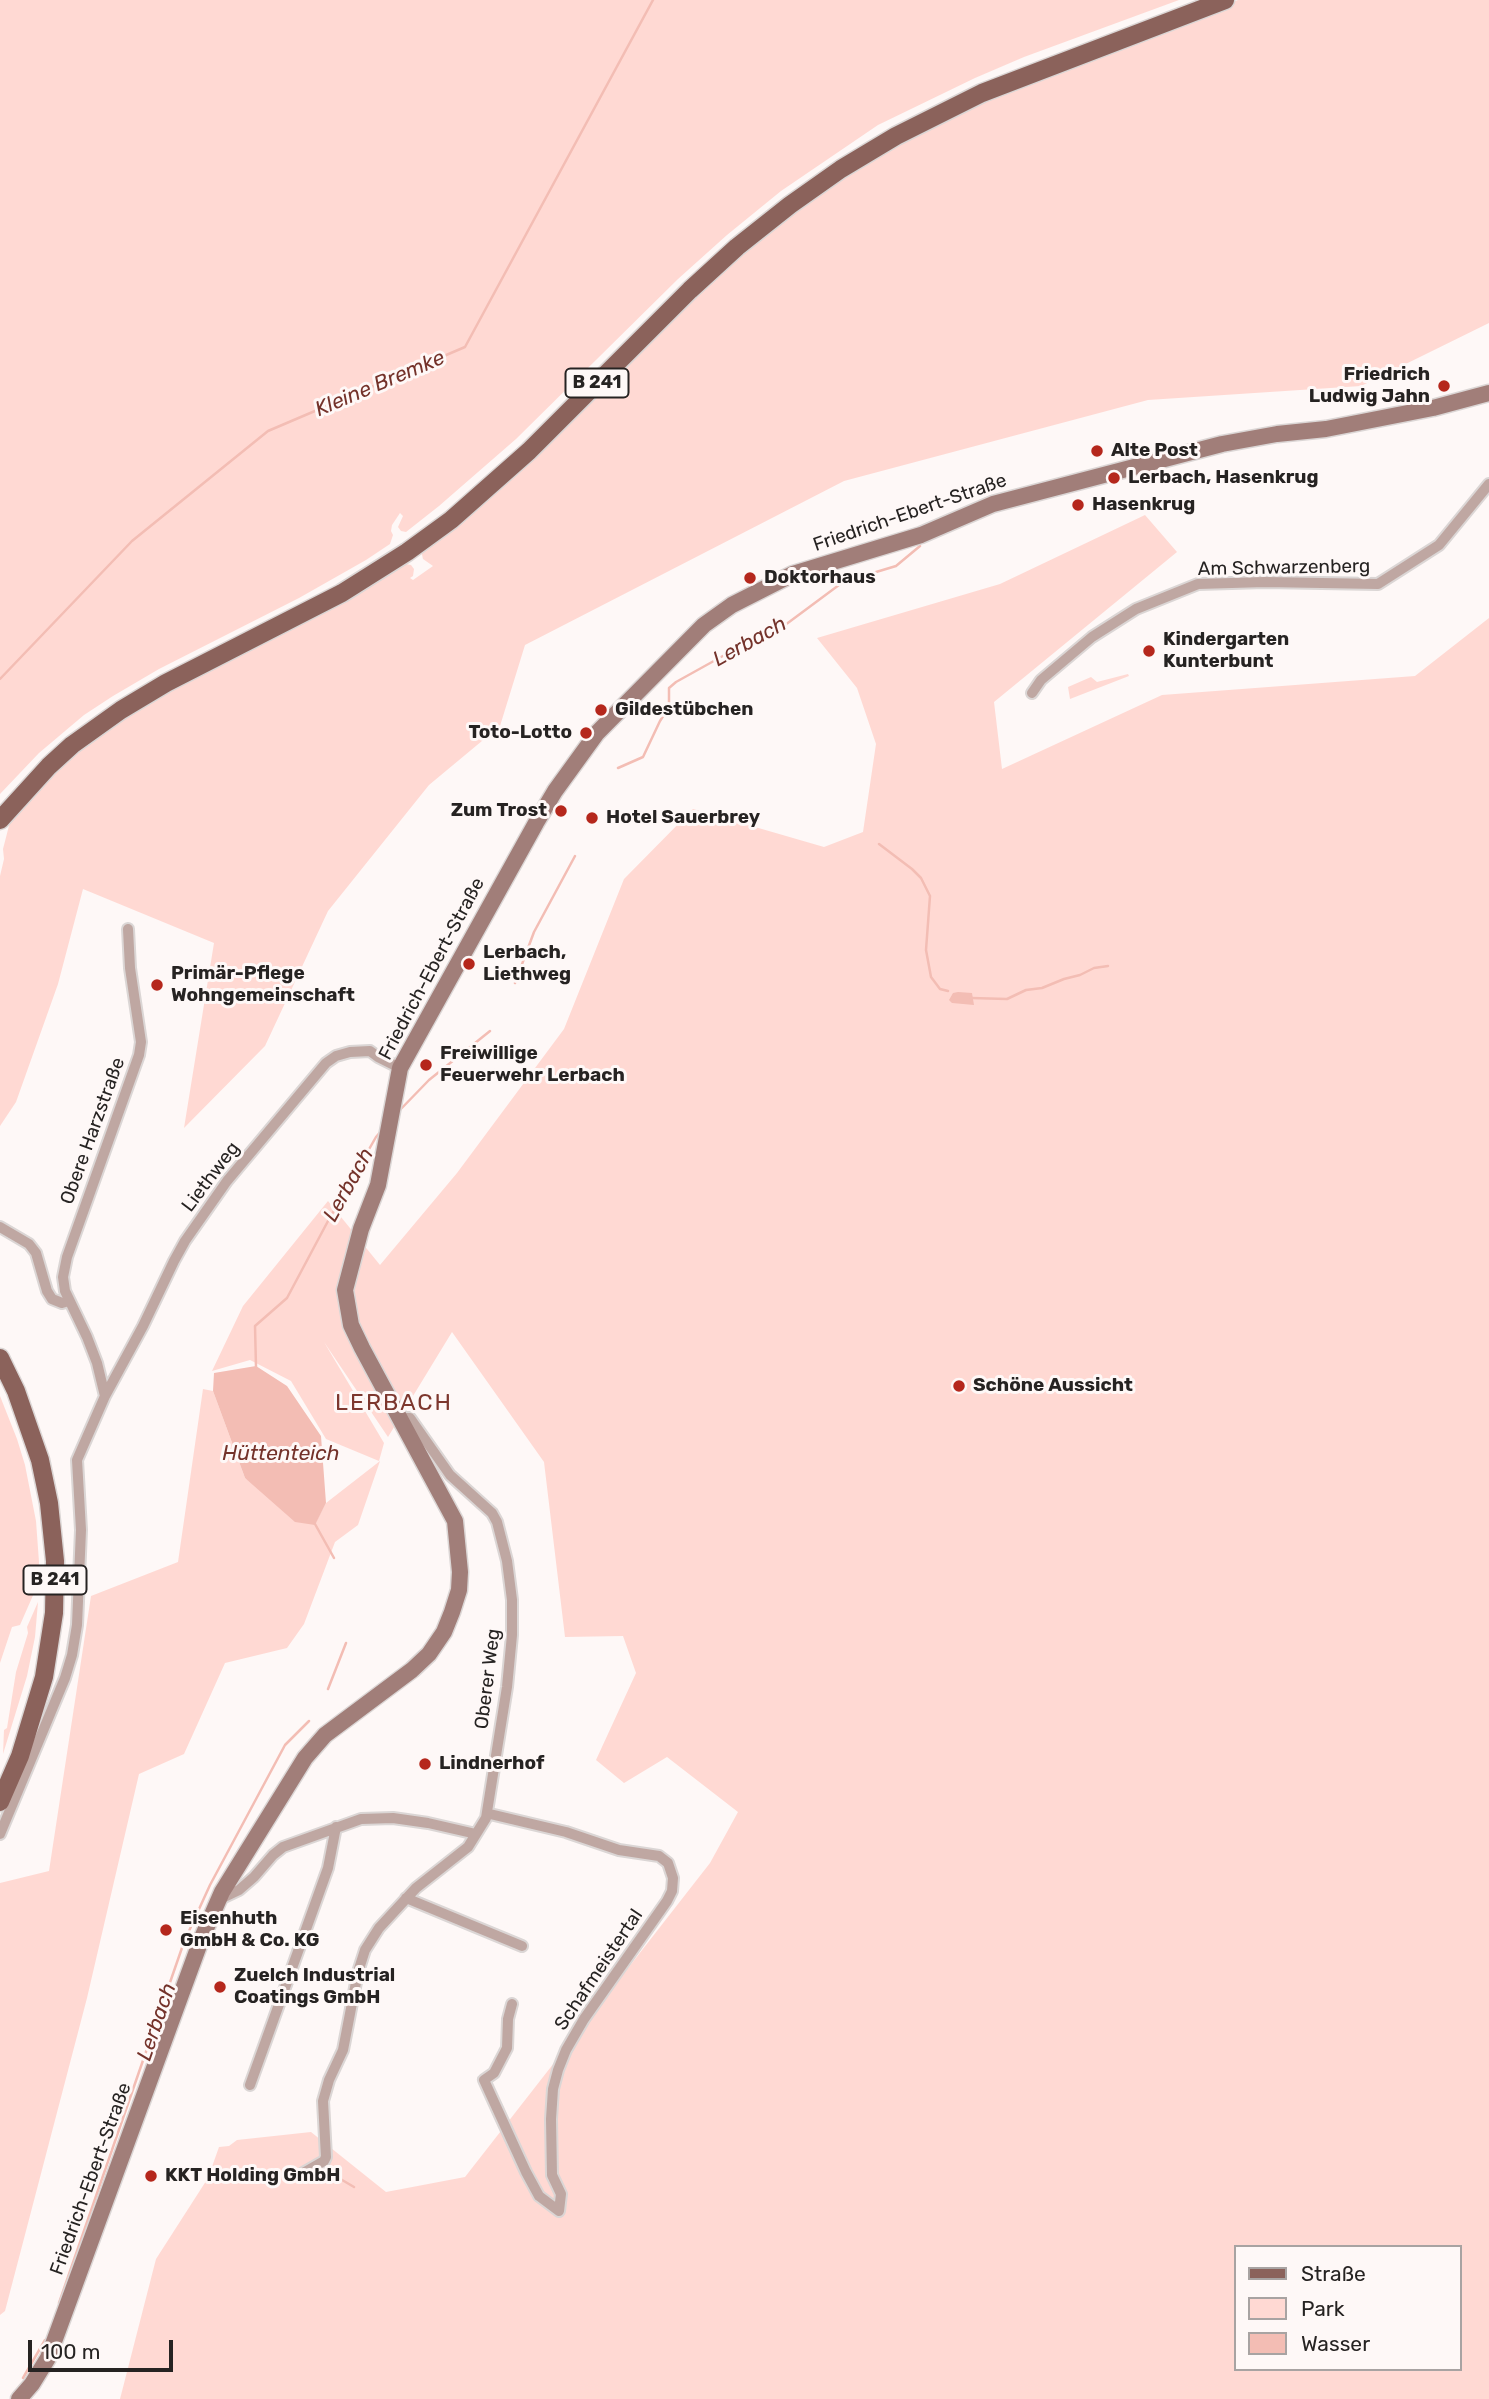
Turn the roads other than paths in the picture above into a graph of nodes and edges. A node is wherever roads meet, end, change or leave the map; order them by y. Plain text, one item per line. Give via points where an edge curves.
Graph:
1 (1195, 0) edge
2 (1224, 0) edge
3 (1489, 393) edge
4 (1489, 484) edge
5 (1032, 693) dead end
6 (0, 802) edge
7 (0, 820) edge
8 (128, 929) dead end
9 (400, 1068) junction
10 (0, 1227) edge
11 (69, 1301) junction
12 (0, 1358) edge
13 (0, 1383) edge
14 (104, 1396) junction
15 (398, 1418) junction
16 (0, 1775) edge
17 (0, 1802) edge
18 (490, 1814) dead end
19 (335, 1827) junction
20 (0, 1834) edge
21 (476, 1834) junction
22 (405, 1898) junction
23 (218, 1900) junction
24 (522, 1946) dead end
25 (512, 2004) dead end
26 (250, 2085) dead end
27 (303, 2173) dead end
28 (19, 2399) edge

1 - 6 main road, B 241 via 977,83 834,160 720,247 444,511 337,583 115,701 42,757
2 - 7 main road, B 241 via 982,93 896,136 832,175 737,247 529,451 451,520 342,593 121,710 72,745
3 - 9 street, Friedrich-Ebert-Straße via 1326,429 1222,444 993,504 921,534 793,574 732,605 704,625 610,719 555,791
4 - 5 street, Am Schwarzenberg via 1439,545 1378,584 1198,584 1136,609 1102,630 1041,680
8 - 11 street, Obere Harzstraße via 139,1055 67,1257 63,1277
9 - 14 street, Liethweg via 370,1051 350,1052 326,1063 228,1181 185,1241
9 - 15 street, Friedrich-Ebert-Straße via 378,1185 345,1290 351,1325
10 - 11 street, Obere Harzstraße via 36,1253 52,1299
11 - 14 street, Obere Harzstraße via 97,1363
12 - 17 main road, B 241 via 40,1460 51,1518 55,1591 41,1693
13 - 16 main road, B 241 via 22,1437 36,1491 44,1589 30,1690
14 - 20 street via 77,1460 81,1530 72,1655
15 - 21 street, Oberer Weg via 410,1418 450,1475 494,1516 505,1549 512,1601 510,1652 487,1813
15 - 23 street, Friedrich-Ebert-Straße via 457,1529 459,1590 452,1612 429,1654 325,1735 305,1758
18 - 25 street, Schafmeistertal via 619,1850 659,1856 668,1863 673,1878 667,1900 584,2019 558,2070 551,2119 552,2175 561,2194 559,2211 539,2196 484,2080 494,2073 507,2049
19 - 21 street via 389,1817
19 - 23 street via 279,1850 239,1890
19 - 26 street via 328,1868
21 - 22 street, Oberer Weg via 460,1854
22 - 24 street
22 - 27 street, Oberer Weg via 363,1954 345,2042 323,2101 326,2157
23 - 28 street, Friedrich-Ebert-Straße via 48,2358

